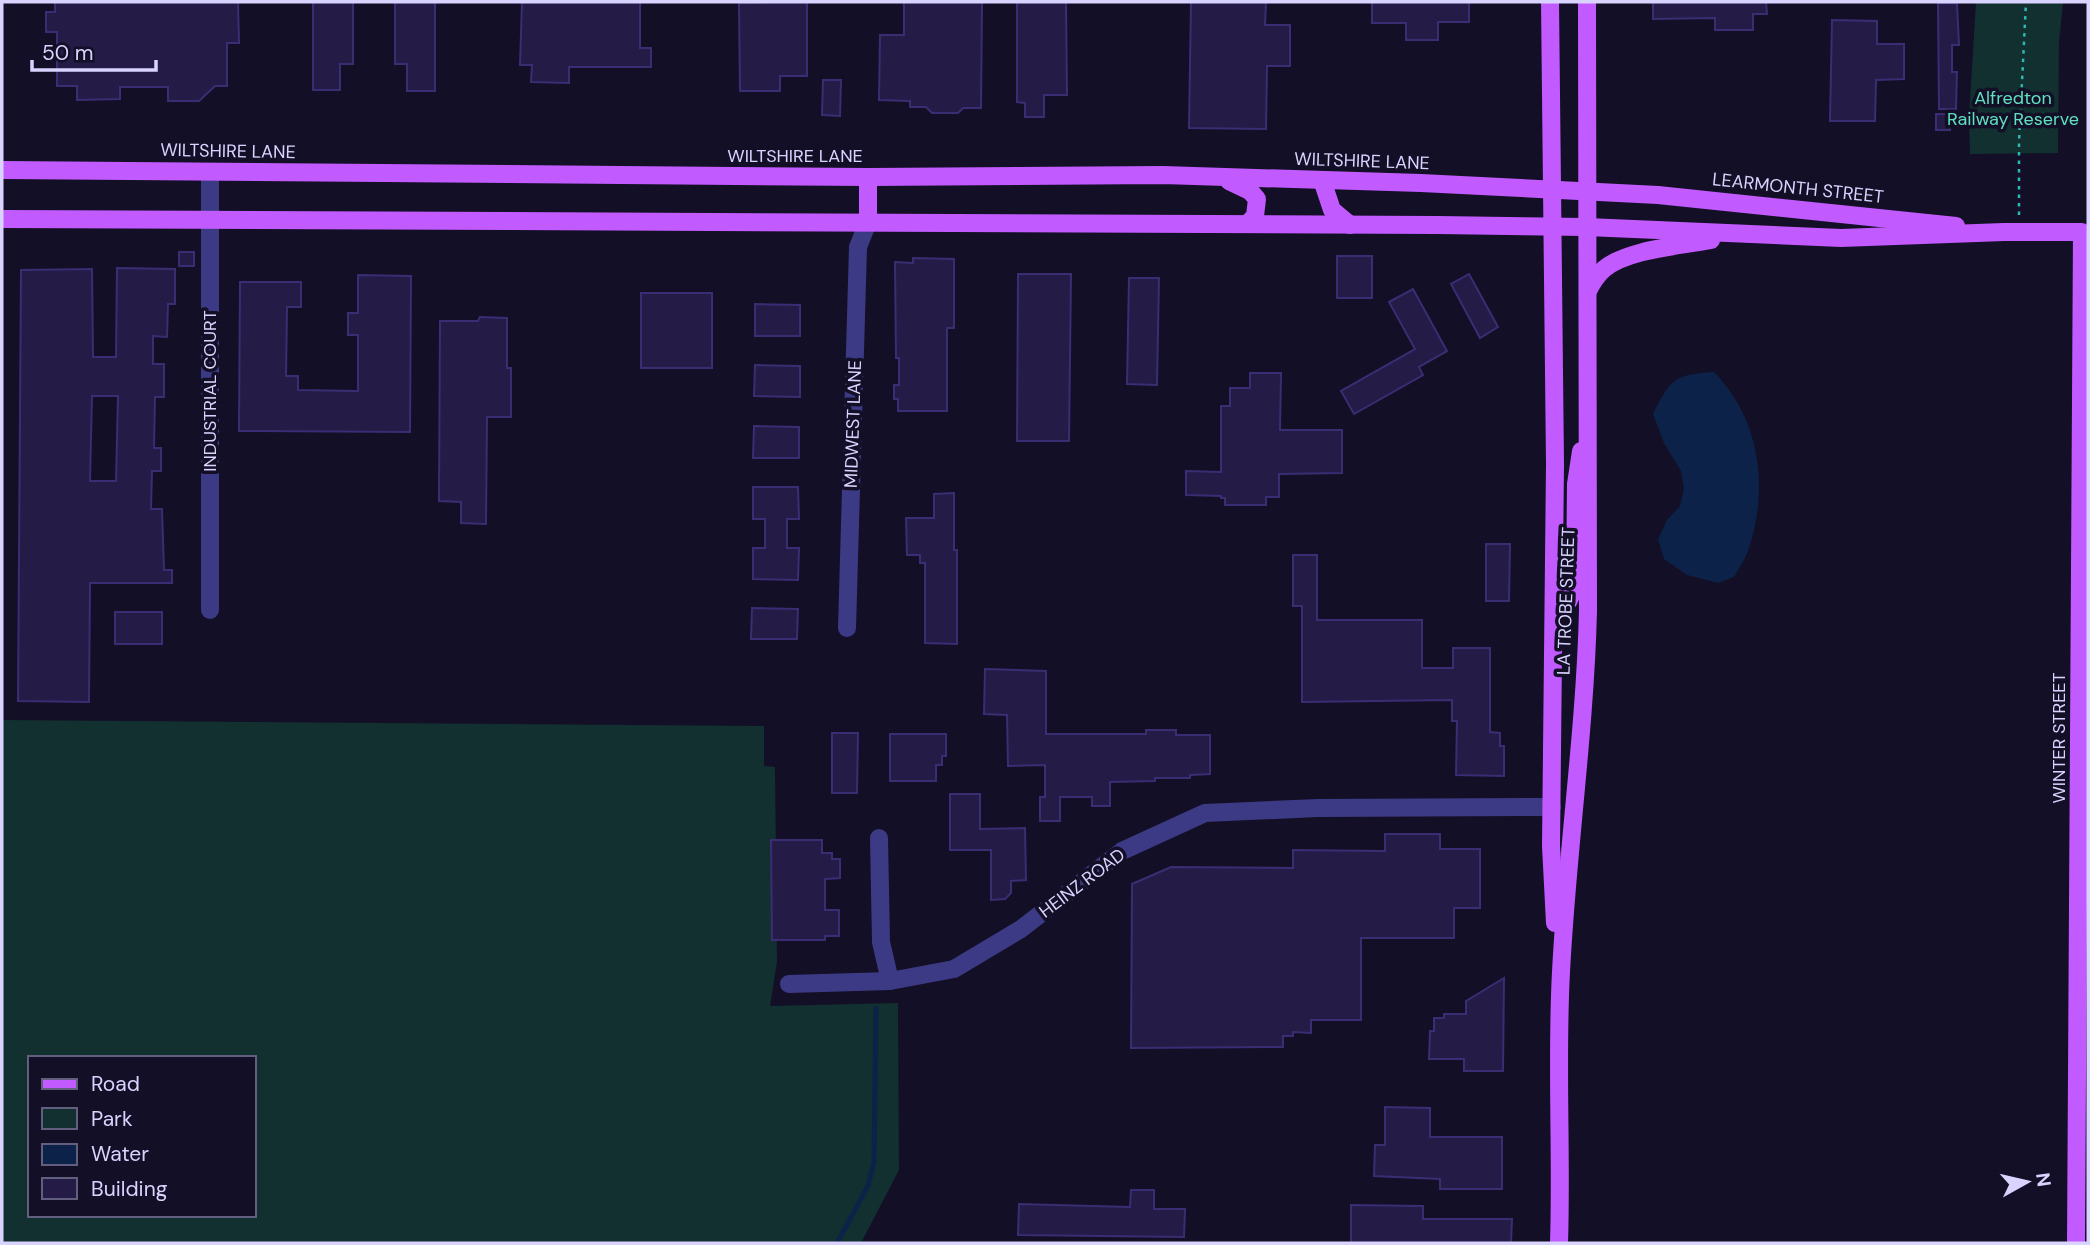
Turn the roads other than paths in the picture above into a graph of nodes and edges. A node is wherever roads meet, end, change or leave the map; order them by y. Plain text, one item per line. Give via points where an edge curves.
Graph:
1 (1550, 2) edge
2 (1587, 2) edge
3 (2, 170) edge
4 (211, 172) junction
5 (868, 177) junction
6 (1219, 177) junction
7 (1322, 180) junction
8 (1553, 190) junction
9 (1588, 191) junction
10 (2, 219) edge
11 (210, 220) junction
12 (868, 222) junction
13 (1247, 224) junction
14 (1350, 225) junction
15 (1554, 227) junction
16 (1587, 227) junction
17 (2012, 232) junction
18 (2085, 232) edge
19 (1744, 234) junction
20 (1588, 291) junction
21 (1588, 417) junction
22 (2085, 436) edge
23 (1575, 497) junction
24 (1555, 501) junction
25 (1554, 608) junction
26 (210, 610) dead end
27 (847, 628) dead end
28 (1585, 679) junction
29 (2084, 754) edge
30 (1552, 807) junction
31 (879, 838) dead end
32 (1561, 975) junction
33 (2083, 980) edge
34 (890, 981) junction
35 (789, 985) dead end
36 (2083, 1023) edge
37 (2082, 1179) edge
38 (1560, 1243) edge
39 (2076, 1243) edge

1 - 8 main road, LA TROBE STREET
2 - 9 main road, LA TROBE STREET
3 - 4 main road, WILTSHIRE LANE
4 - 5 main road, WILTSHIRE LANE
4 - 11 street, INDUSTRIAL COURT
5 - 6 main road, WILTSHIRE LANE
5 - 12 main road
6 - 7 main road, WILTSHIRE LANE
6 - 13 main road via 1255,196 1257,213
7 - 8 main road, WILTSHIRE LANE
7 - 14 main road via 1332,210
8 - 9 main road, WILTSHIRE LANE
8 - 15 main road, LA TROBE STREET
9 - 16 main road, LA TROBE STREET
9 - 17 main road, LEARMONTH STREET
10 - 11 main road
11 - 12 main road
11 - 26 street, INDUSTRIAL COURT
12 - 13 main road
12 - 27 street, MIDWEST LANE via 858,247
13 - 14 main road
14 - 15 main road
15 - 16 main road
15 - 24 main road, LA TROBE STREET
16 - 19 main road, LEARMONTH STREET
16 - 20 main road, LA TROBE STREET
17 - 18 main road, LEARMONTH STREET
17 - 19 main road, LEARMONTH STREET via 1867,239
18 - 22 main road, WINTER STREET
19 - 20 main road via 1618,261 1599,274
20 - 21 main road, LA TROBE STREET
21 - 23 main road
21 - 28 main road, LA TROBE STREET via 1590,558
22 - 29 main road, WINTER STREET
23 - 24 main road
23 - 25 main road via 1576,587 1568,602
24 - 25 main road, LA TROBE STREET
25 - 30 main road, LA TROBE STREET
28 - 30 main road via 1572,718 1563,801
28 - 32 main road, LA TROBE STREET
29 - 33 main road, WINTER STREET
30 - 32 main road, LA TROBE STREET via 1553,896
30 - 34 street, HEINZ ROAD via 1318,807 1205,814 1122,851 1021,929 954,969
31 - 34 street via 881,942
32 - 38 main road, LA TROBE STREET
33 - 36 main road, WINTER STREET
34 - 35 street, HEINZ ROAD
36 - 37 main road, WINTER STREET
37 - 39 main road, WINTER STREET

